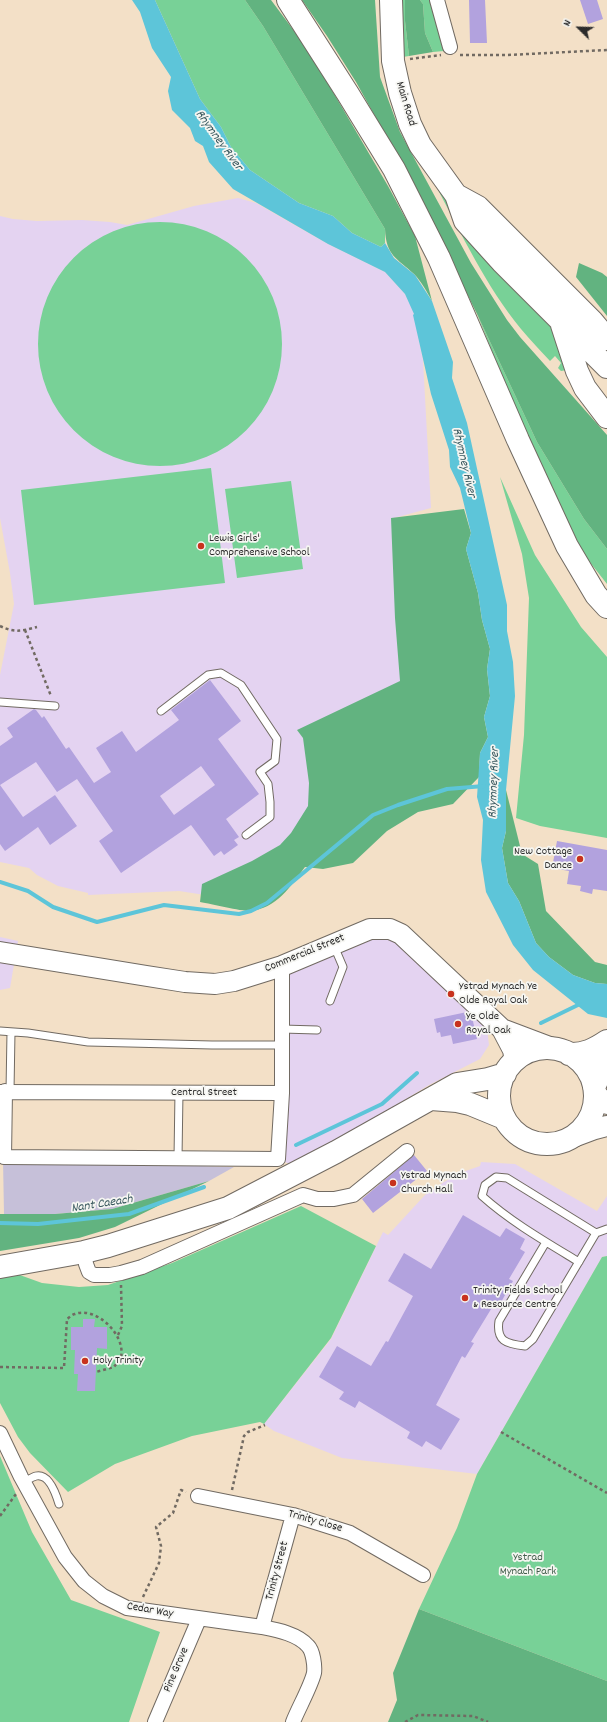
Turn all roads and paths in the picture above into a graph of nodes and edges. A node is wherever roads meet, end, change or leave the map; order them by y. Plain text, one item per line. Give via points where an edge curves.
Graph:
1 (288, 0) edge
2 (391, 0) edge
3 (437, 0) edge
4 (607, 50) edge
5 (450, 52) junction
6 (407, 59) dead end
7 (539, 283) junction
8 (561, 320) junction
9 (607, 339) edge
10 (607, 367) edge
11 (607, 417) edge
12 (607, 607) edge
13 (0, 626) edge
14 (37, 628) dead end
15 (25, 630) junction
16 (0, 702) edge
17 (55, 706) joint
18 (161, 711) dead end
19 (246, 834) dead end
20 (333, 944) junction
21 (0, 952) edge
22 (282, 966) junction
23 (330, 1001) dead end
24 (282, 1029) junction
25 (502, 1029) junction
26 (317, 1030) dead end
27 (0, 1031) edge
28 (10, 1032) junction
29 (607, 1041) edge
30 (282, 1045) junction
31 (562, 1052) junction
32 (607, 1060) edge
33 (510, 1067) junction
34 (5, 1091) edge
35 (179, 1092) junction
36 (282, 1093) junction
37 (598, 1095) edge
38 (431, 1099) junction
39 (504, 1118) junction
40 (607, 1126) edge
41 (571, 1138) junction
42 (407, 1151) dead end
43 (178, 1158) junction
44 (607, 1229) edge
45 (596, 1234) junction
46 (546, 1242) junction
47 (84, 1252) junction
48 (579, 1262) junction
49 (0, 1267) edge
50 (121, 1273) junction
51 (118, 1336) junction
52 (0, 1367) edge
53 (96, 1372) dead end
54 (265, 1425) dead end
55 (501, 1432) dead end
56 (0, 1433) edge
57 (24, 1482) junction
58 (607, 1493) edge
59 (198, 1496) joint
60 (229, 1502) junction
61 (59, 1504) dead end
62 (293, 1515) junction
63 (0, 1516) edge
64 (423, 1575) dead end
65 (136, 1610) junction
66 (199, 1619) junction
67 (262, 1627) junction
68 (155, 1722) edge
69 (293, 1722) edge
70 (405, 1722) edge
71 (488, 1722) edge

1 - 12 main road via 394,170 439,258 567,546 596,595
2 - 7 main road, Main Road via 393,61 410,124 420,144 456,196 465,221 502,262
3 - 5 street
4 - 5 path via 508,56
5 - 6 path
7 - 8 main road
7 - 9 main road via 597,326
8 - 10 main road
8 - 11 main road via 580,378 590,396
13 - 15 path via 9,630
14 - 15 path
15 - 17 path
16 - 17 lane
18 - 19 lane via 208,674 221,673 245,691 277,739 275,761 260,772 268,784 270,816
20 - 22 street, Commercial Street
20 - 23 lane via 343,967
20 - 25 street, Commercial Street via 370,928 390,928 401,934
21 - 22 street, Commercial Street via 185,982 215,984 234,981
22 - 24 street
24 - 26 lane
24 - 30 street
25 - 31 street, Commercial Street
25 - 33 street, Commercial Street via 513,1050
27 - 28 lane
28 - 30 lane via 88,1042
28 - 34 lane
29 - 31 main road via 589,1052
30 - 36 street
31 - 33 main road via 541,1049 527,1053
31 - 37 main road via 585,1068
32 - 37 main road
33 - 38 main road via 488,1079 457,1084
33 - 39 main road via 500,1088 499,1104
34 - 35 street, Central Street
34 - 43 street via 4,1157
35 - 36 street, Central Street
35 - 43 lane
36 - 43 street via 278,1159
37 - 41 main road via 589,1118 582,1129
38 - 39 main road via 470,1104
38 - 47 main road via 228,1208
39 - 41 main road via 514,1131 526,1140 541,1144 557,1144
40 - 41 street
42 - 50 street via 353,1195 334,1199 317,1199 303,1195 142,1267
44 - 45 lane
45 - 46 lane via 507,1178 496,1177 484,1185 482,1196 495,1208
45 - 48 lane
46 - 48 lane
46 - 48 lane via 499,1321 498,1330 501,1338 510,1345 524,1346 534,1339
47 - 49 main road
47 - 50 street via 86,1264 94,1275
50 - 51 path via 122,1326
51 - 52 path via 112,1327 96,1317 75,1314 67,1319 64,1368
51 - 53 path via 121,1357 114,1367
54 - 60 path via 244,1436
55 - 58 path
56 - 57 street, Cedar Way
57 - 61 lane via 42,1476 54,1491
57 - 63 path
57 - 65 street, Cedar Way via 74,1571 103,1596
59 - 60 street, Trinity Close
59 - 65 path via 181,1490 173,1513 156,1528 161,1546 159,1563
60 - 62 street, Trinity Close
62 - 64 street, Trinity Close via 350,1533
62 - 67 street, Trinity Street
65 - 66 street, Cedar Way
66 - 67 street, Cedar Way
66 - 68 street, Pine Grove
67 - 69 street, Cedar Way via 299,1638 309,1646 314,1672
70 - 71 path via 418,1715 473,1716

